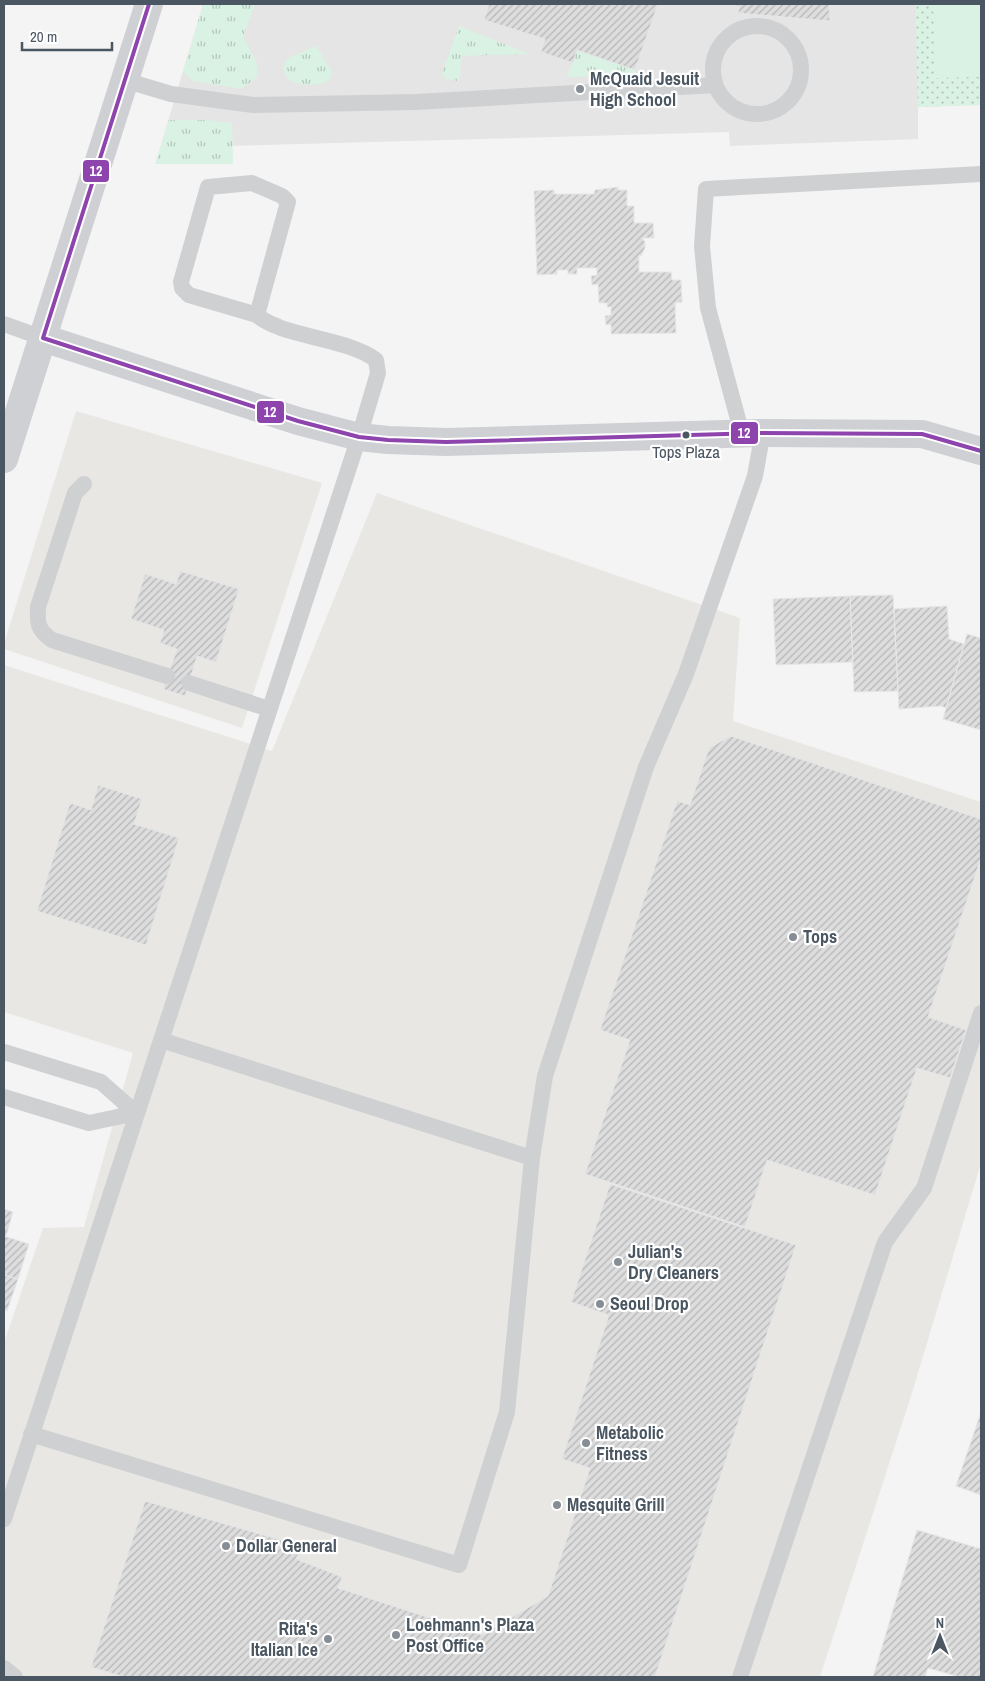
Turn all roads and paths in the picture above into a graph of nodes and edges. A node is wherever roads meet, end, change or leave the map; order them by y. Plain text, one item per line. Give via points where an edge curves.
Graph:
1 (148, 4) edge
2 (124, 80) junction
3 (715, 85) junction
4 (981, 174) edge
5 (258, 315) junction
6 (4, 324) edge
7 (43, 338) junction
8 (751, 433) junction
9 (359, 436) junction
10 (981, 451) edge
11 (4, 459) edge
12 (84, 484) dead end
13 (167, 676) dead end
14 (188, 683) dead end
15 (270, 709) junction
16 (981, 1013) edge
17 (161, 1040) junction
18 (4, 1052) edge
19 (4, 1098) edge
20 (136, 1113) junction
21 (532, 1158) junction
22 (32, 1434) junction
23 (4, 1519) edge
24 (4, 1668) edge
25 (15, 1677) edge
26 (740, 1677) edge

1 - 2 street
2 - 3 lane via 171,94 253,105 416,102
2 - 7 street
3 - 3 lane via 733,108 761,115 787,103 801,77 801,63 796,49 775,30 760,26 746,28 733,34 715,56
4 - 8 lane via 706,189 702,246 708,308
5 - 5 lane via 288,202 282,196 252,183 208,187 180,282 182,288 189,295
5 - 9 lane via 262,321 366,352 376,360 378,373
6 - 7 lane
7 - 9 street via 298,421
7 - 11 street
8 - 9 street via 446,442
8 - 10 street via 922,434
8 - 21 lane via 760,448 755,476 686,674 646,767 545,1076
9 - 15 lane
12 - 13 lane via 75,493 38,607 37,622 43,634 52,640
14 - 15 lane
15 - 17 lane
16 - 26 lane via 924,1188 885,1242
17 - 20 lane
17 - 21 lane
18 - 20 lane via 101,1082
19 - 20 lane via 89,1123
20 - 22 lane
21 - 22 lane via 507,1412 459,1565
22 - 23 lane
24 - 25 lane

